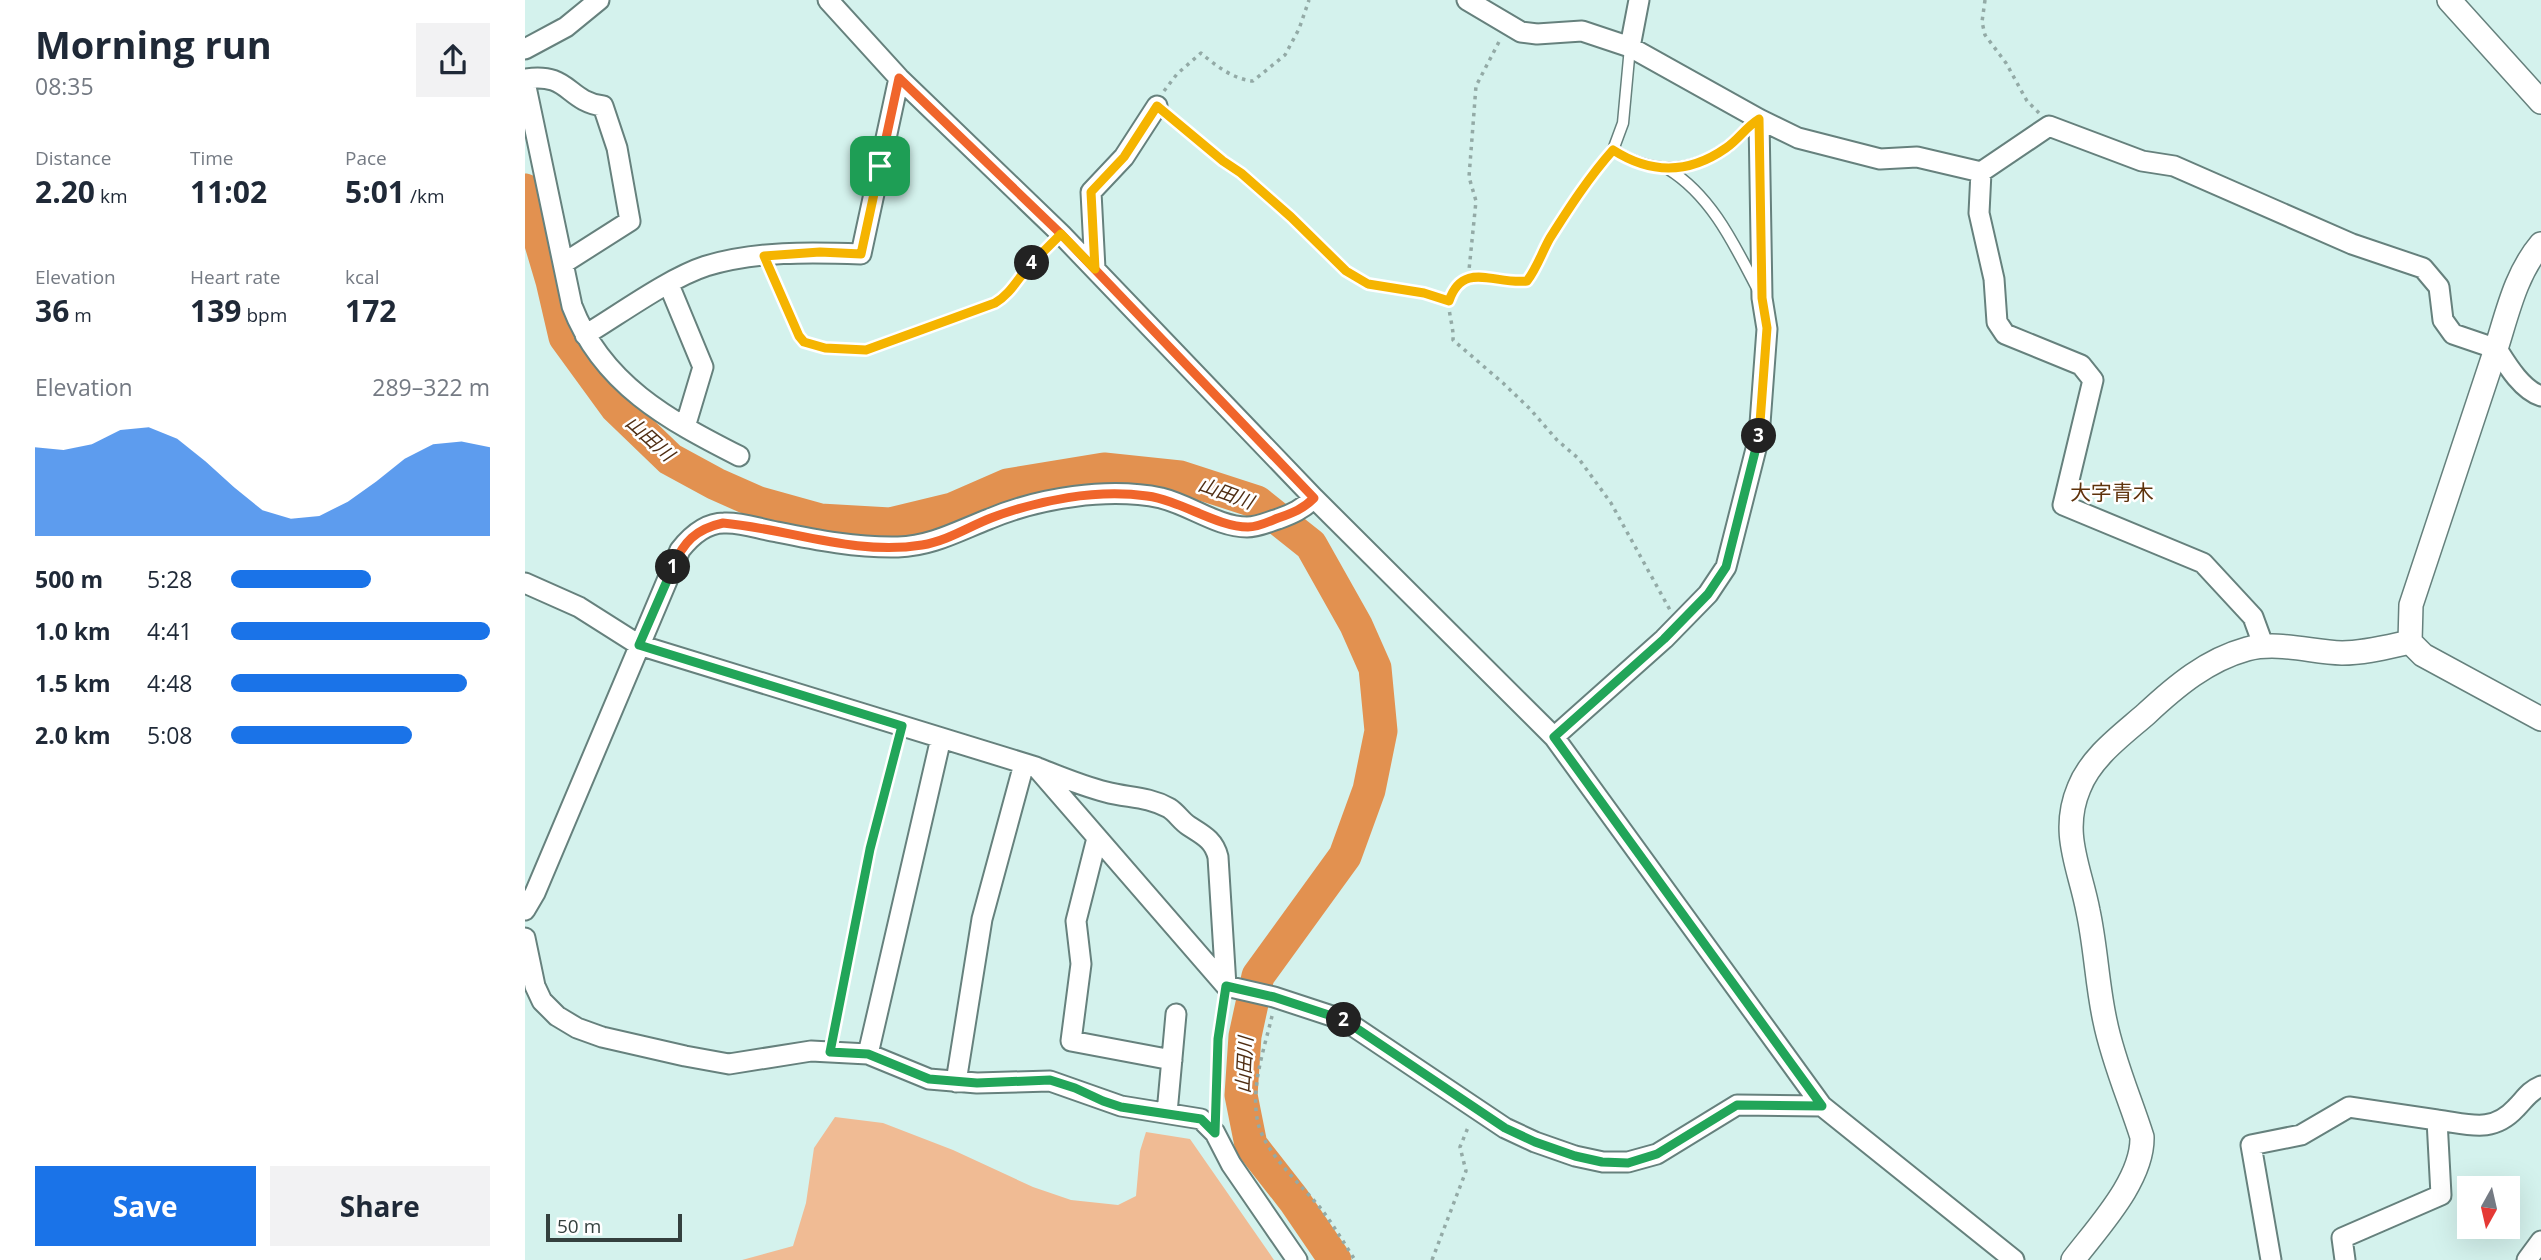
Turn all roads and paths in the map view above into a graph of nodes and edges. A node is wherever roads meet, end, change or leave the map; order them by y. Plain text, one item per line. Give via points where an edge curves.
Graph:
1 (599, 0) edge
2 (828, 0) edge
3 (1309, 0) edge
4 (1467, 0) edge
5 (1639, 0) edge
6 (1985, 0) edge
7 (2449, 0) edge
8 (1509, 24) junction
9 (1630, 47) junction
10 (525, 49) edge
11 (899, 78) junction
12 (525, 80) edge
13 (2541, 102) edge
14 (1157, 106) junction
15 (1759, 119) junction
16 (2049, 126) junction
17 (1613, 150) junction
18 (1668, 169) junction
19 (1981, 172) junction
20 (1061, 234) junction
21 (2541, 244) edge
22 (764, 256) junction
23 (564, 263) junction
24 (1095, 269) junction
25 (1471, 276) junction
26 (669, 285) junction
27 (1762, 298) junction
28 (1449, 301) junction
29 (585, 335) junction
30 (2497, 349) junction
31 (2541, 396) edge
32 (685, 427) junction
33 (739, 456) dead end
34 (1314, 498) junction
35 (525, 583) edge
36 (1678, 625) junction
37 (2410, 642) junction
38 (639, 645) junction
39 (2265, 647) junction
40 (2541, 719) edge
41 (902, 726) junction
42 (1554, 737) junction
43 (941, 738) junction
44 (1030, 765) junction
45 (1097, 838) junction
46 (525, 910) edge
47 (525, 938) edge
48 (1229, 987) junction
49 (1275, 998) junction
50 (1175, 1014) dead end
51 (830, 1052) junction
52 (868, 1054) junction
53 (1172, 1060) junction
54 (956, 1082) junction
55 (2541, 1086) edge
56 (1822, 1106) junction
57 (1479, 1110) junction
58 (1167, 1113) junction
59 (2437, 1120) junction
60 (1215, 1133) junction
61 (2541, 1241) edge
62 (1297, 1260) edge
63 (1355, 1260) edge
64 (1432, 1260) edge
65 (2014, 1260) edge
66 (2073, 1260) edge
67 (2271, 1260) edge
68 (2345, 1260) edge
69 (2527, 1260) edge

1 - 10 street via 566,27
2 - 11 street
3 - 14 path via 1285,55 1253,81 1231,75 1201,53 1167,86
4 - 8 street
5 - 9 street
6 - 16 path via 1985,35 2027,101
7 - 13 street
8 - 9 street via 1528,33 1582,31
8 - 25 path via 1476,86 1469,177 1476,201
9 - 15 street
9 - 17 lane via 1625,111
11 - 20 street
11 - 22 street via 861,254
12 - 23 street
12 - 23 street via 553,79 584,102 603,106 617,148 630,221
14 - 24 street via 1124,157 1091,192
14 - 28 path via 1261,191 1346,271 1368,284
15 - 18 lane via 1717,154 1683,169
15 - 19 street via 1798,138 1879,159 1917,157
15 - 27 street
16 - 19 street
16 - 30 street via 2142,161 2174,166 2353,244 2423,268 2439,286 2443,320 2453,334
17 - 18 lane via 1643,165
17 - 25 path via 1582,189 1527,281
18 - 27 lane via 1701,195
19 - 39 street via 1979,213 1994,279 1997,322 2005,334 2081,365 2093,380 2063,505 2203,563 2253,617
20 - 22 path via 1024,271 1007,296 995,303 857,351 804,342
20 - 24 street
21 - 30 street via 2528,259
22 - 26 street via 707,266
23 - 29 street via 572,306
24 - 34 street
25 - 28 path via 1453,291
26 - 29 street
26 - 32 street via 703,367
27 - 36 street via 1767,328 1759,437 1726,567
28 - 36 path via 1453,340 1579,459 1611,503
29 - 32 street via 615,375
30 - 31 street via 2508,368
30 - 37 street via 2411,606
32 - 33 street
34 - 38 street via 1296,512 1246,527 1147,496 1070,498 1023,507 939,541 901,547 825,541 723,523 702,530 680,550
34 - 42 street
35 - 38 street via 579,607
36 - 42 street
37 - 39 street via 2360,652
37 - 40 street via 2423,655
38 - 41 street
38 - 46 street
39 - 66 street via 2211,663 2192,675 2102,754 2079,788 2071,818 2073,854 2089,914 2105,1023 2142,1148 2127,1186
41 - 43 street
41 - 51 path via 870,849
42 - 56 street
43 - 44 street
43 - 52 street
44 - 45 street
44 - 48 street via 1078,784 1166,807 1209,839 1218,857
44 - 54 street via 982,919
45 - 48 street
45 - 53 street via 1076,921 1081,964 1071,1041
47 - 51 street via 542,1001 577,1028 729,1064 790,1053
48 - 49 street
48 - 60 path via 1218,1039
49 - 57 street via 1344,1020
49 - 63 path via 1259,1070 1258,1122 1278,1158 1324,1212
50 - 53 street
51 - 52 street
52 - 54 street via 929,1079
53 - 58 street
54 - 58 street via 1050,1080 1112,1104
55 - 59 street via 2498,1124
56 - 57 street via 1737,1105 1657,1154 1617,1163 1575,1156 1535,1142
56 - 65 street
57 - 64 path via 1462,1140 1460,1153 1466,1171
58 - 60 street via 1201,1119
59 - 67 street via 2349,1107 2301,1135 2251,1145
59 - 68 street via 2441,1195 2342,1238
60 - 62 street
61 - 69 street

